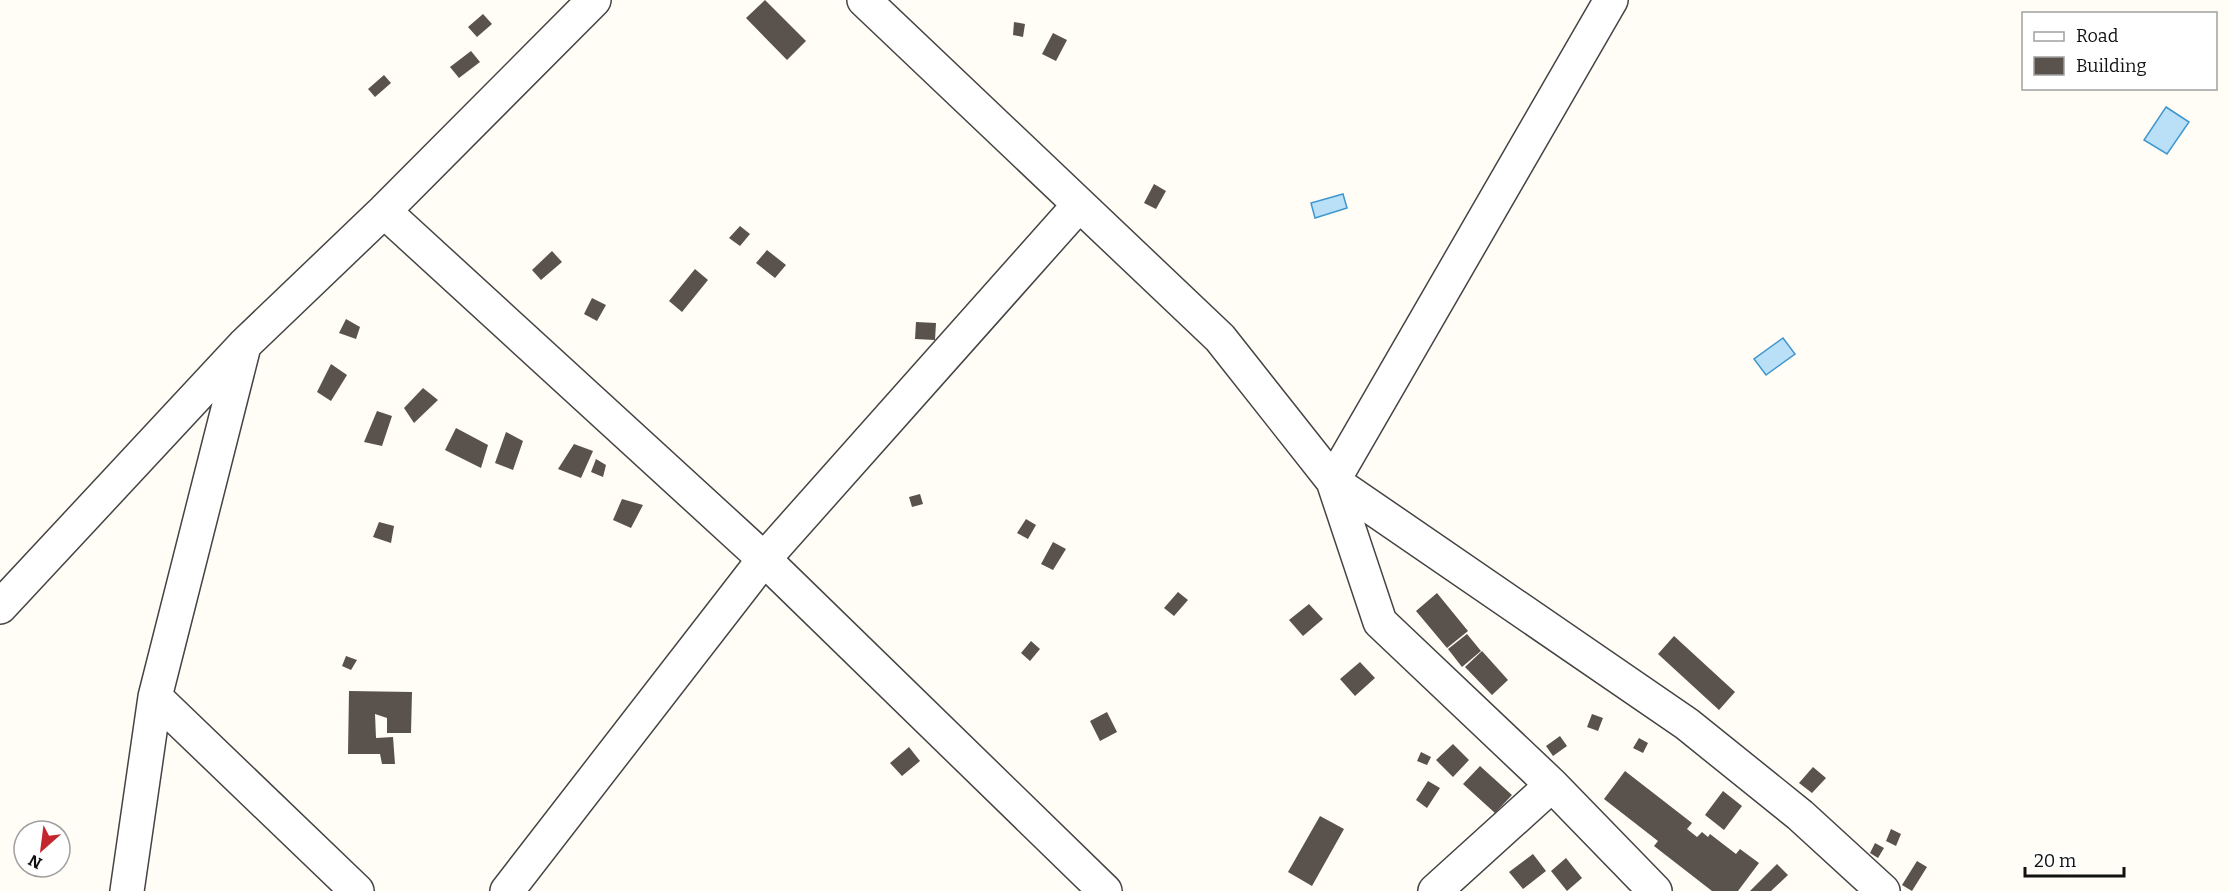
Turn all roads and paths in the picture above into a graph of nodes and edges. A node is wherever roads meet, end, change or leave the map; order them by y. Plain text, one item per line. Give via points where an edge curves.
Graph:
1 (594, 0) edge
2 (836, 0) edge
3 (1611, 0) edge
4 (871, 8) edge
5 (1078, 205) junction
6 (384, 211) junction
7 (244, 345) junction
8 (1333, 481) junction
9 (764, 559) junction
10 (0, 607) edge
11 (155, 697) junction
12 (1552, 785) junction
13 (127, 891) edge
14 (357, 891) edge
15 (507, 891) edge
16 (1105, 891) edge
17 (1435, 891) edge
18 (1655, 891) edge
19 (1883, 891) edge

1 - 6 street
2 - 4 street
3 - 8 street
4 - 5 street
5 - 8 street via 1220,338
5 - 9 street
6 - 7 street
6 - 9 street
7 - 10 street
7 - 11 street
8 - 12 street via 1380,622
8 - 19 street via 1687,724 1800,815
9 - 15 street
9 - 16 street
11 - 13 street
11 - 14 street
12 - 17 street
12 - 18 street

